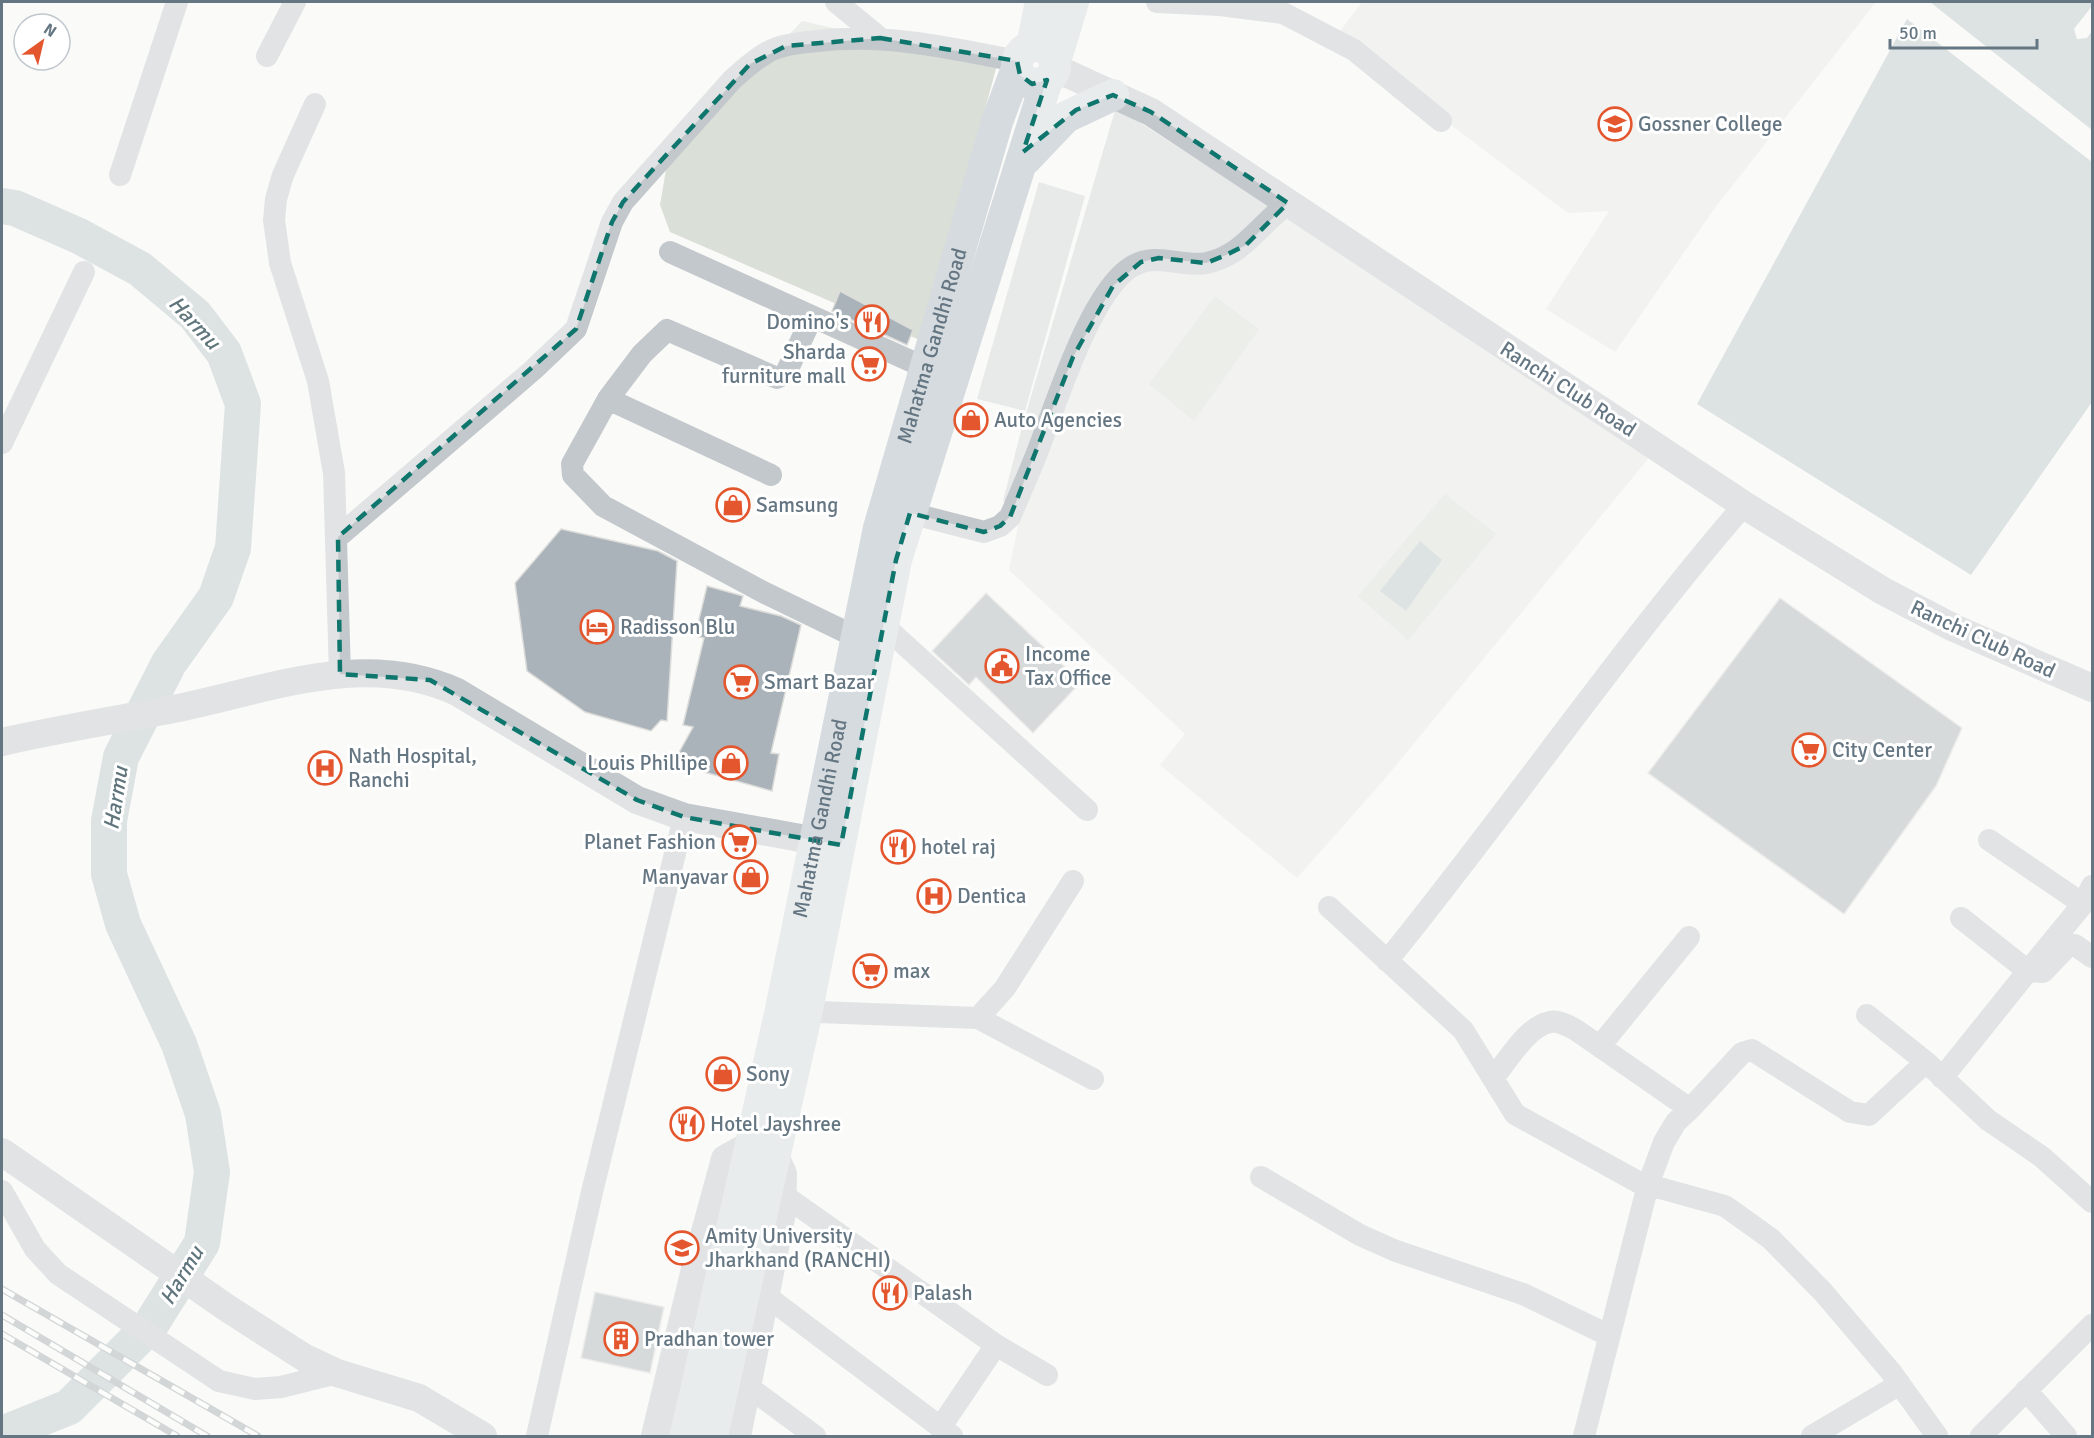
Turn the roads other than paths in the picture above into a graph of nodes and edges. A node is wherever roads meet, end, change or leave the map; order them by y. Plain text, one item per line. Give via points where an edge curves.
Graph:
1 (295, 2) edge
2 (836, 2) edge
3 (1041, 2) edge
4 (1073, 2) edge
5 (1157, 2) edge
6 (1221, 3) edge
7 (175, 11) edge
8 (880, 38) junction
9 (267, 56) dead end
10 (1037, 64) junction
11 (1113, 95) junction
12 (315, 104) dead end
13 (1441, 121) dead end
14 (1017, 169) junction
15 (120, 175) dead end
16 (1289, 202) junction
17 (670, 252) dead end
18 (84, 272) dead end
19 (812, 316) junction
20 (926, 368) junction
21 (608, 399) junction
22 (2, 441) edge
23 (771, 476) dead end
24 (1744, 505) junction
25 (910, 513) junction
26 (338, 537) junction
27 (870, 632) junction
28 (340, 674) junction
29 (2092, 688) edge
30 (2, 742) edge
31 (1087, 810) dead end
32 (684, 817) junction
33 (1989, 840) dead end
34 (828, 844) junction
35 (1073, 881) dead end
36 (2088, 895) edge
37 (1329, 907) dead end
38 (1961, 918) dead end
39 (1689, 938) dead end
40 (2092, 957) edge
41 (1387, 961) junction
42 (2028, 971) junction
43 (806, 1015) junction
44 (1867, 1015) dead end
45 (978, 1018) junction
46 (1599, 1046) junction
47 (1926, 1062) junction
48 (1493, 1078) junction
49 (1942, 1078) junction
50 (1093, 1079) dead end
51 (1690, 1109) junction
52 (763, 1150) junction
53 (2, 1152) edge
54 (1261, 1177) dead end
55 (1648, 1185) junction
56 (2, 1191) edge
57 (782, 1194) junction
58 (2092, 1202) edge
59 (746, 1277) junction
60 (2092, 1325) edge
61 (1608, 1335) junction
62 (996, 1345) junction
63 (337, 1373) junction
64 (1047, 1375) dead end
65 (1900, 1384) junction
66 (747, 1385) junction
67 (2026, 1390) junction
68 (946, 1432) edge
69 (483, 1437) edge
70 (537, 1437) edge
71 (655, 1437) edge
72 (686, 1437) edge
73 (712, 1437) edge
74 (737, 1437) edge
75 (815, 1437) edge
76 (1584, 1437) edge
77 (1812, 1437) edge
78 (1937, 1437) edge
79 (1981, 1437) edge
80 (2066, 1437) edge

1 - 9 street
2 - 8 street
3 - 10 main road, Mahatma Gandhi Road
4 - 10 main road, Mahatma Gandhi Road
5 - 6 street
6 - 13 street via 1283,13 1335,38
7 - 15 street
8 - 10 street
8 - 26 street via 786,46 769,51 732,80 623,202 612,222 576,329
10 - 11 street, Ranchi Club Road
10 - 14 main road, Mahatma Gandhi Road
10 - 20 main road, Mahatma Gandhi Road via 997,122
11 - 14 main road via 1066,117
11 - 16 street, Ranchi Club Road via 1151,112
12 - 26 street via 283,175 274,220 280,263 318,381 334,473
14 - 25 main road, Mahatma Gandhi Road
16 - 24 street, Ranchi Club Road
16 - 25 street via 1246,245 1226,255 1206,263 1159,258 1128,269 1097,310 1073,357 1010,517 1000,526 984,532
17 - 19 street
18 - 22 street
19 - 20 street
19 - 21 street via 786,373 777,378 667,330 642,354
20 - 27 main road, Mahatma Gandhi Road via 879,528
21 - 23 street
21 - 27 street via 572,464 573,475 603,506 765,593
24 - 29 street, Ranchi Club Road via 1915,608
24 - 41 street
25 - 27 main road, Mahatma Gandhi Road
26 - 28 street
27 - 31 street
27 - 34 main road, Mahatma Gandhi Road
28 - 30 street
28 - 32 street via 408,675 430,680 458,692 627,795
32 - 34 street
32 - 70 street via 592,1192
33 - 36 street
34 - 43 main road, Mahatma Gandhi Road
34 - 52 main road, Mahatma Gandhi Road
35 - 45 street via 1015,973
36 - 42 street
37 - 41 street
38 - 42 street
39 - 46 street
40 - 42 street via 2075,945 2067,947 2043,972
41 - 48 street via 1463,1030
42 - 49 street
43 - 45 street via 819,1012
43 - 52 main road, Mahatma Gandhi Road
44 - 47 street
45 - 50 street
46 - 48 street via 1561,1022 1551,1021 1529,1034
46 - 51 street
47 - 49 street
47 - 51 street via 1869,1115 1850,1112 1752,1050 1742,1053
48 - 55 street via 1515,1114
49 - 58 street via 1988,1120 2042,1157
51 - 55 street via 1664,1142
52 - 57 street via 783,1174
52 - 59 main road, Mahatma Gandhi Road
52 - 71 street via 725,1160 698,1254
53 - 63 street via 227,1308 305,1358
54 - 61 street via 1360,1235 1523,1294
55 - 61 street
55 - 65 street via 1725,1206 1756,1226 1803,1269
56 - 63 street via 35,1249 58,1274 219,1381 255,1389 281,1388
57 - 59 street via 782,1213
57 - 62 street
59 - 66 street
59 - 68 street
59 - 72 main road, Mahatma Gandhi Road
59 - 73 main road, Mahatma Gandhi Road
60 - 67 street
61 - 76 street
62 - 64 street
62 - 68 street
63 - 69 street via 419,1398
65 - 77 street
65 - 78 street
66 - 74 street
66 - 75 street
67 - 79 street
67 - 80 street

